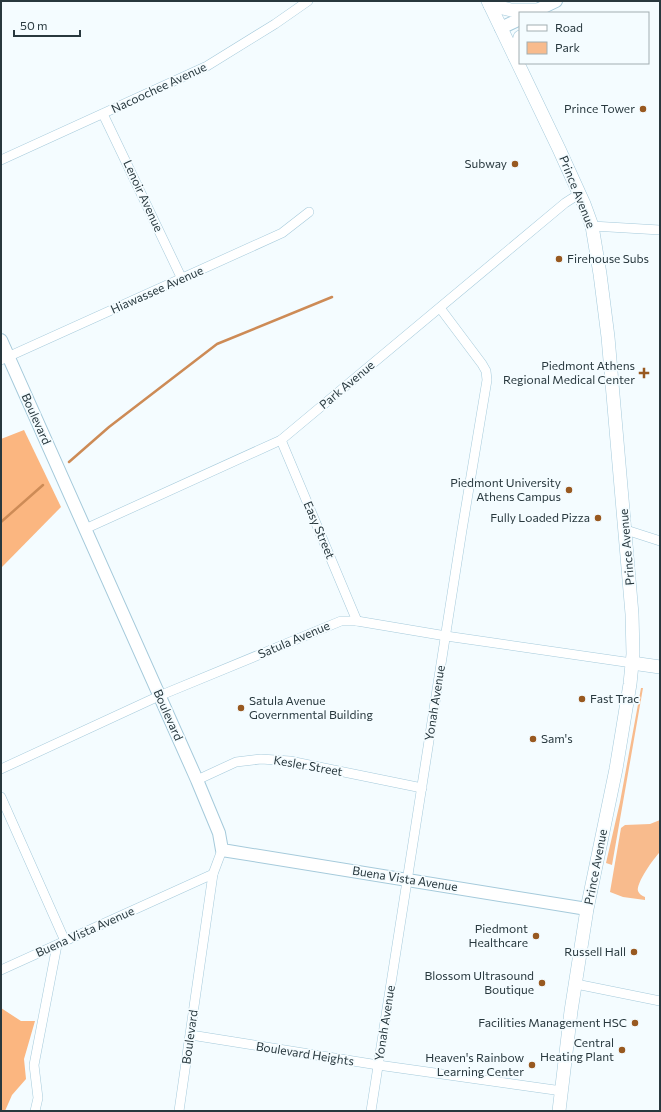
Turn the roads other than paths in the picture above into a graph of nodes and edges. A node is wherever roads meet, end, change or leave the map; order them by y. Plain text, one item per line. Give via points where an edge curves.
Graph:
1 (308, 1) edge
2 (556, 1) edge
3 (489, 3) edge
4 (534, 12) edge
5 (519, 19) edge
6 (501, 28) junction
7 (519, 41) edge
8 (515, 57) junction
9 (103, 114) junction
10 (1, 160) edge
11 (579, 194) junction
12 (309, 212) dead end
13 (592, 226) junction
14 (660, 230) edge
15 (182, 279) junction
16 (440, 308) junction
17 (1, 340) edge
18 (5, 358) edge
19 (282, 440) junction
20 (85, 529) junction
21 (626, 530) junction
22 (660, 541) edge
23 (357, 621) junction
24 (446, 636) junction
25 (632, 663) junction
26 (660, 667) edge
27 (159, 696) junction
28 (1, 769) edge
29 (197, 780) junction
30 (422, 788) junction
31 (1, 798) edge
32 (222, 850) junction
33 (213, 874) junction
34 (407, 879) junction
35 (587, 909) junction
36 (61, 943) junction
37 (1, 970) edge
38 (576, 984) junction
39 (660, 1001) edge
40 (191, 1035) junction
41 (378, 1065) junction
42 (562, 1091) junction
43 (35, 1111) edge
44 (179, 1111) edge
45 (370, 1111) edge
46 (559, 1111) edge

1 - 9 street, Nacoochee Avenue via 207,66
2 - 4 street
3 - 4 main road via 511,10
3 - 6 main road, Prince Avenue
5 - 6 street
6 - 8 main road, Prince Avenue
7 - 8 main road
8 - 11 main road, Prince Avenue
9 - 10 street, Nacoochee Avenue
9 - 15 street, Lenoir Avenue
11 - 13 main road, Prince Avenue
11 - 16 street, Park Avenue
12 - 15 street, Hiawassee Avenue via 282,233
13 - 14 street
13 - 21 main road, Prince Avenue via 608,338
15 - 18 street, Hiawassee Avenue
16 - 19 street, Park Avenue
16 - 24 street, Yonah Avenue via 482,364 487,380
17 - 18 street, Boulevard
18 - 20 street, Boulevard
19 - 20 street, Park Avenue
19 - 23 street, Easy Street
20 - 27 street, Boulevard
21 - 22 street
21 - 25 main road, Prince Avenue via 632,614
23 - 24 street, Satula Avenue
23 - 27 street, Satula Avenue via 329,624
24 - 25 street, Satula Avenue
24 - 30 street, Yonah Avenue
25 - 26 main road
25 - 35 main road, Prince Avenue via 616,769
27 - 28 street, Satula Avenue
27 - 29 street, Boulevard
29 - 30 street, Kesler Street via 236,762 261,759 290,761
29 - 32 street, Boulevard via 219,833
30 - 34 street, Yonah Avenue
31 - 36 street
32 - 33 street, Boulevard
32 - 34 street, Buena Vista Avenue
33 - 36 street, Buena Vista Avenue
33 - 40 street, Boulevard
34 - 35 street, Buena Vista Avenue
34 - 41 street, Yonah Avenue
35 - 38 main road, Prince Avenue
36 - 37 street, Buena Vista Avenue
36 - 43 street via 34,1065 38,1098
38 - 39 street
38 - 42 main road, Prince Avenue
40 - 41 street, Boulevard Heights
40 - 44 street, Boulevard
41 - 42 street, Boulevard Heights
41 - 45 street, Yonah Avenue
42 - 46 main road, Prince Avenue

